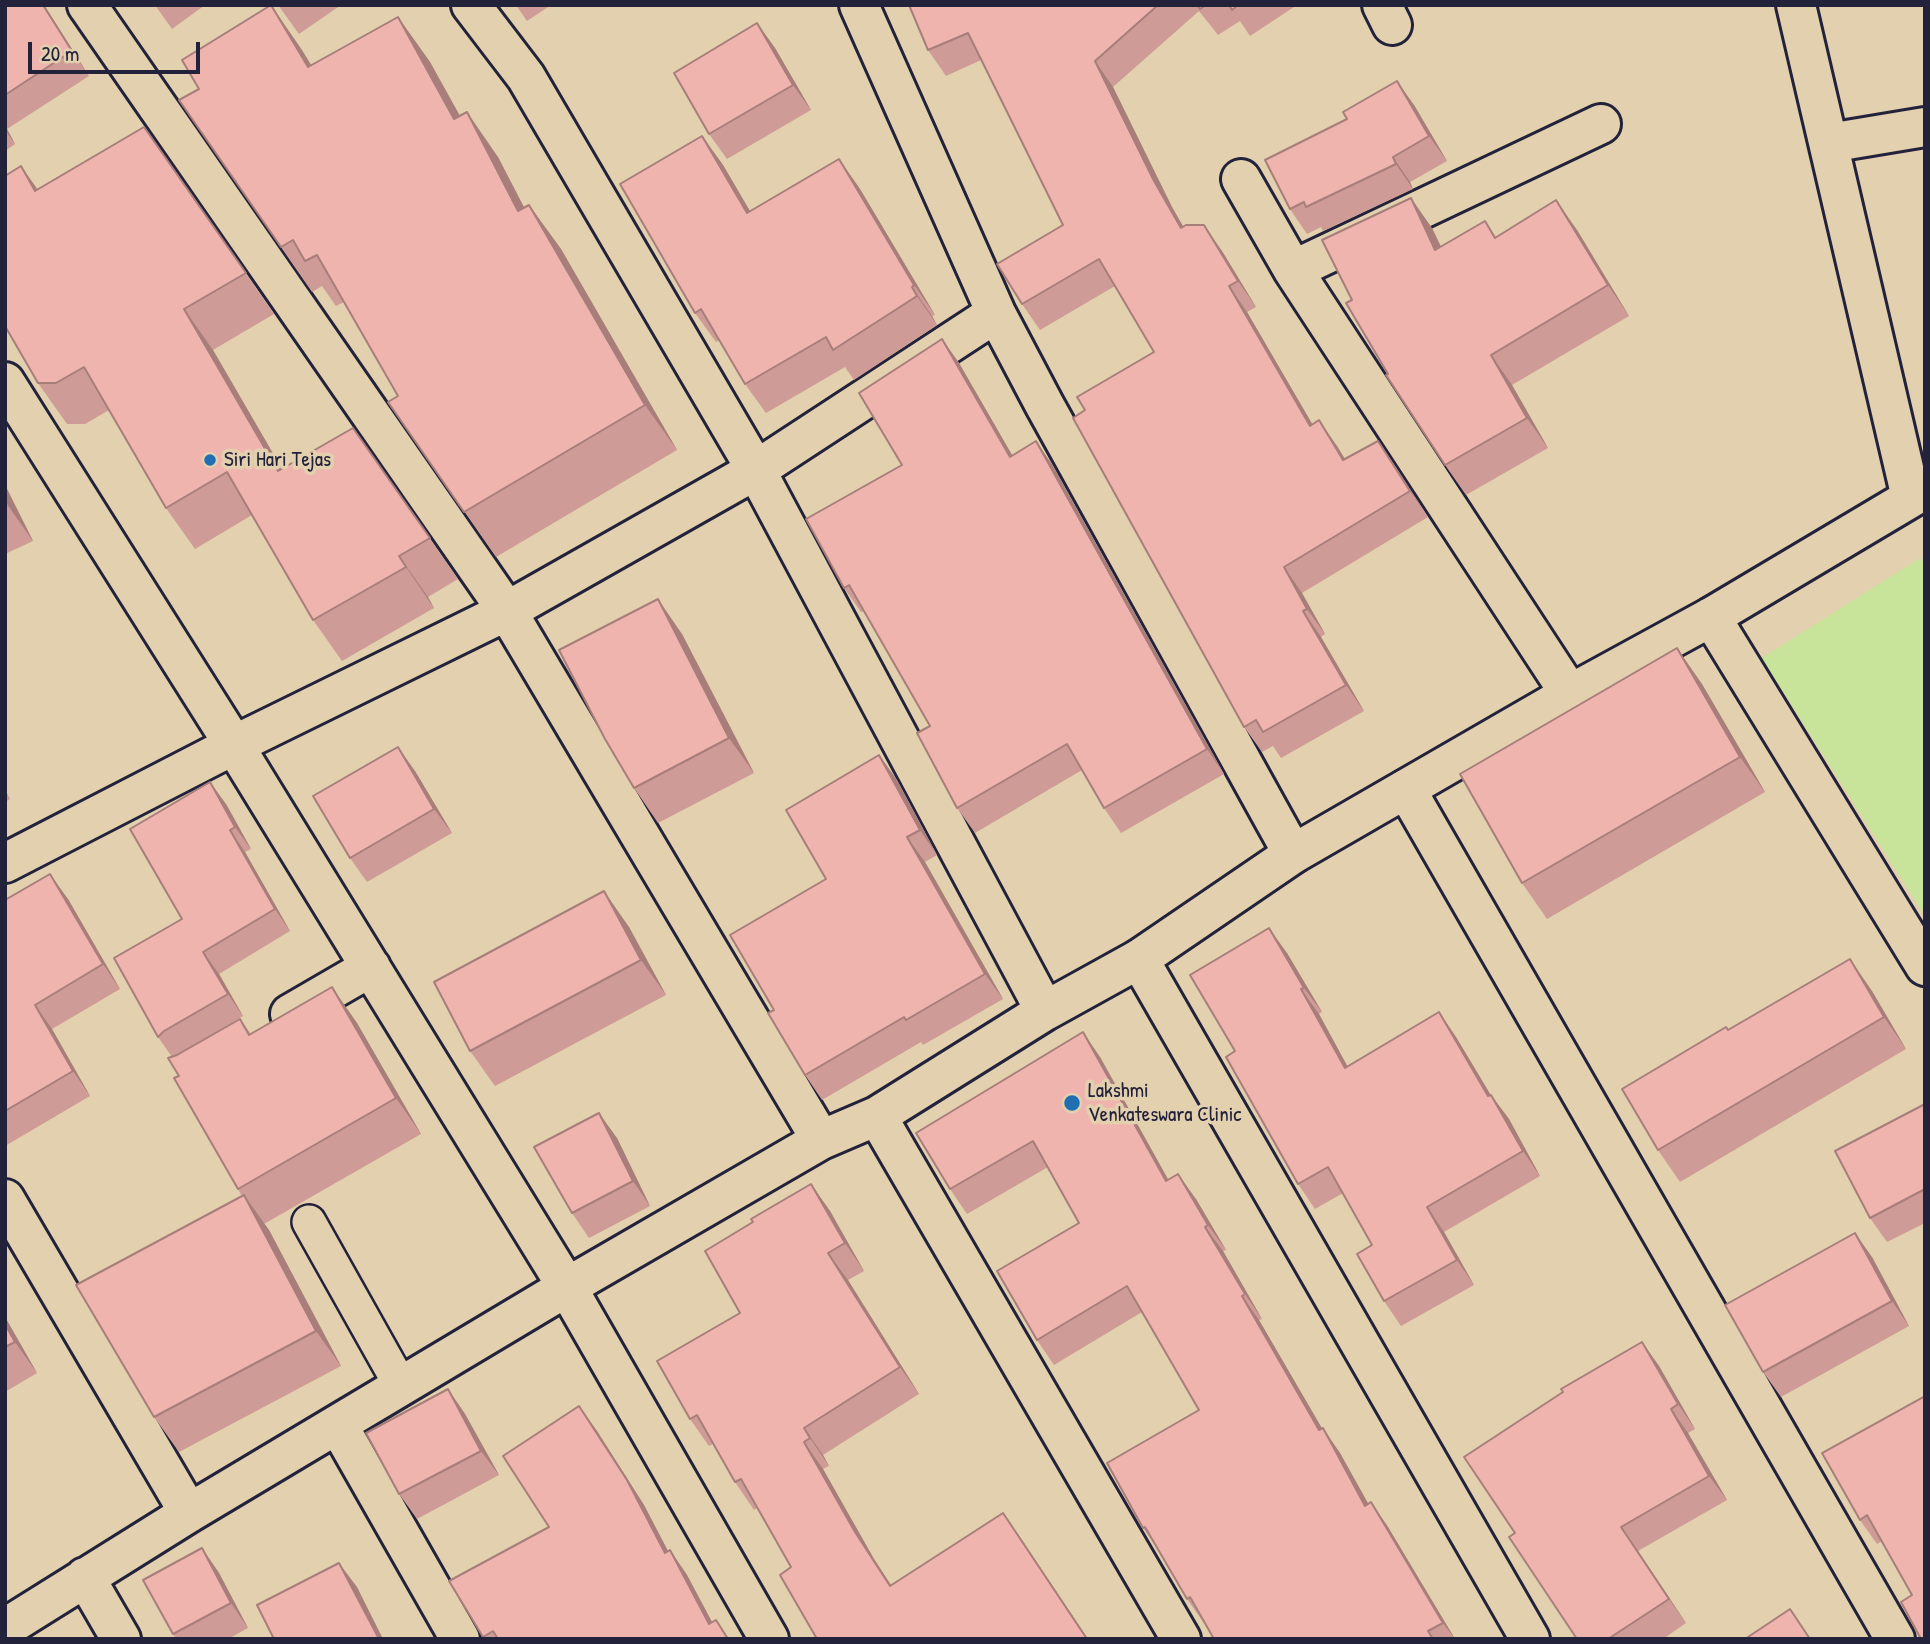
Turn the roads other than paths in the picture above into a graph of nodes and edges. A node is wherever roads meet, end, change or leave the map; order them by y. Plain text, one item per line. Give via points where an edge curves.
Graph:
1 (87, 5) edge
2 (471, 5) edge
3 (859, 5) edge
4 (1796, 5) edge
5 (1601, 124) dead end
6 (1925, 127) edge
7 (1829, 143) junction
8 (1241, 179) dead end
9 (1293, 270) junction
10 (996, 313) junction
11 (5, 382) edge
12 (757, 470) junction
13 (1918, 508) edge
14 (506, 611) junction
15 (1711, 617) junction
16 (1570, 694) junction
17 (234, 746) junction
18 (1406, 789) junction
19 (1293, 854) junction
20 (5, 863) edge
21 (1139, 959) junction
22 (1925, 966) edge
23 (371, 967) junction
24 (1045, 1012) junction
25 (263, 1030) edge
26 (877, 1116) junction
27 (821, 1140) junction
28 (5, 1199) edge
29 (309, 1222) dead end
30 (567, 1287) junction
31 (401, 1386) junction
32 (338, 1425) junction
33 (189, 1514) junction
34 (85, 1577) junction
35 (5, 1628) edge
36 (121, 1639) edge
37 (460, 1639) edge
38 (769, 1639) edge
39 (1181, 1639) edge
40 (1530, 1639) edge
41 (1895, 1639) edge

1 - 14 street
2 - 12 street via 526,77
3 - 10 street
4 - 7 street
5 - 9 street
6 - 7 street
7 - 13 street
8 - 9 street
9 - 16 street
10 - 12 street
10 - 19 street
11 - 17 street
12 - 14 street
12 - 24 street
13 - 15 street
14 - 17 street
14 - 27 street
15 - 16 street
15 - 22 street
16 - 18 street
17 - 20 street
17 - 23 street
18 - 19 street
18 - 41 street
19 - 21 street
21 - 24 street
21 - 40 street
23 - 25 street
23 - 30 street
24 - 26 street
26 - 27 street
26 - 39 street
27 - 30 street
28 - 33 street
29 - 31 lane
30 - 31 street
30 - 38 street
31 - 32 street
32 - 33 street
32 - 37 street
33 - 34 street
34 - 35 street
34 - 36 street

